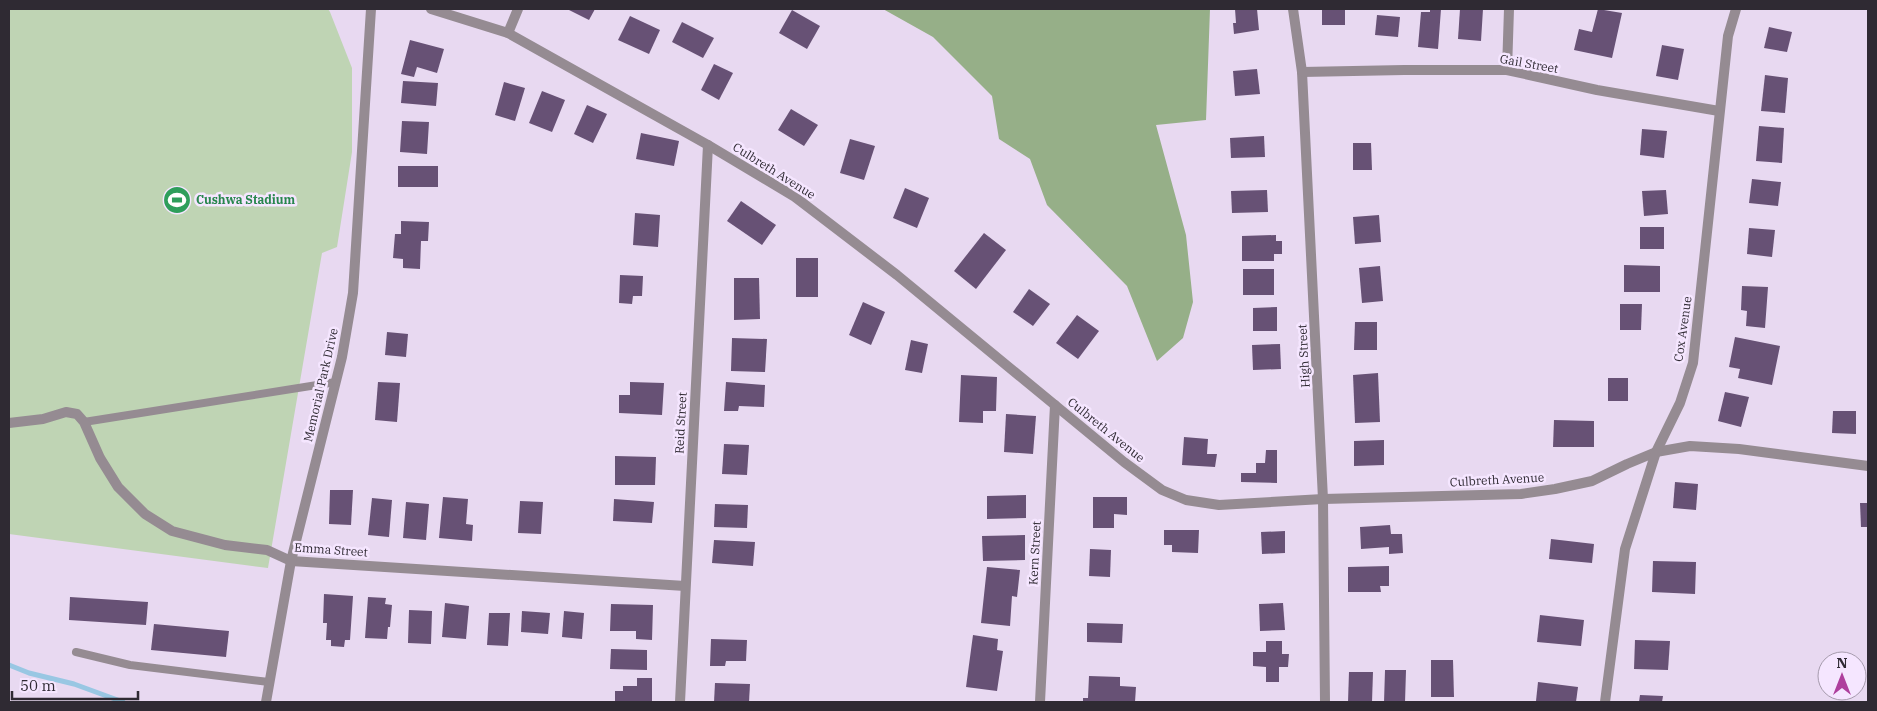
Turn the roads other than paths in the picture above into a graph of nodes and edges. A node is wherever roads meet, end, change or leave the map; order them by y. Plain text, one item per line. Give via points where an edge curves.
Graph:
1 (371, 9) edge
2 (431, 9) edge
3 (518, 9) edge
4 (1293, 9) edge
5 (1509, 9) edge
6 (1736, 9) edge
7 (508, 33) junction
8 (1507, 70) junction
9 (1302, 72) junction
10 (1719, 110) junction
11 (708, 145) junction
12 (336, 382) junction
13 (1054, 405) junction
14 (84, 422) junction
15 (9, 423) edge
16 (1656, 452) junction
17 (1868, 466) edge
18 (1323, 499) junction
19 (291, 561) junction
20 (685, 586) junction
21 (76, 652) dead end
22 (269, 682) junction
23 (266, 702) edge
24 (680, 702) edge
25 (1040, 702) edge
26 (1325, 702) edge
27 (1605, 702) edge

1 - 12 street, Memorial Park Drive via 353,292
2 - 7 street, Culbreth Avenue
3 - 7 street
4 - 9 street, High Street
5 - 8 street
6 - 10 street, Cox Avenue via 1728,36
7 - 11 street, Culbreth Avenue
8 - 9 street, Gail Street
8 - 10 street, Gail Street via 1597,90
9 - 18 street, High Street
10 - 16 street, Cox Avenue via 1692,362 1680,403
11 - 13 street, Culbreth Avenue via 795,197 897,275
11 - 20 street, Reid Street
12 - 14 lane
12 - 19 street, Memorial Park Drive
13 - 18 street, Culbreth Avenue via 1162,490 1186,500 1219,505
13 - 25 street, Kern Street
14 - 15 street via 77,414 66,412 43,419
14 - 19 street, Emma Street via 100,458 118,487 145,514 178,533 225,545 267,550
16 - 17 street, Culbreth Avenue via 1690,446 1739,449
16 - 18 street, Culbreth Avenue via 1592,481 1521,494
16 - 27 street, Cox Avenue via 1625,549
18 - 26 street, High Street
19 - 20 street, Emma Street
19 - 22 street, Memorial Park Drive
20 - 24 street, Reid Street
21 - 22 lane via 130,665
22 - 23 street, Memorial Park Drive

